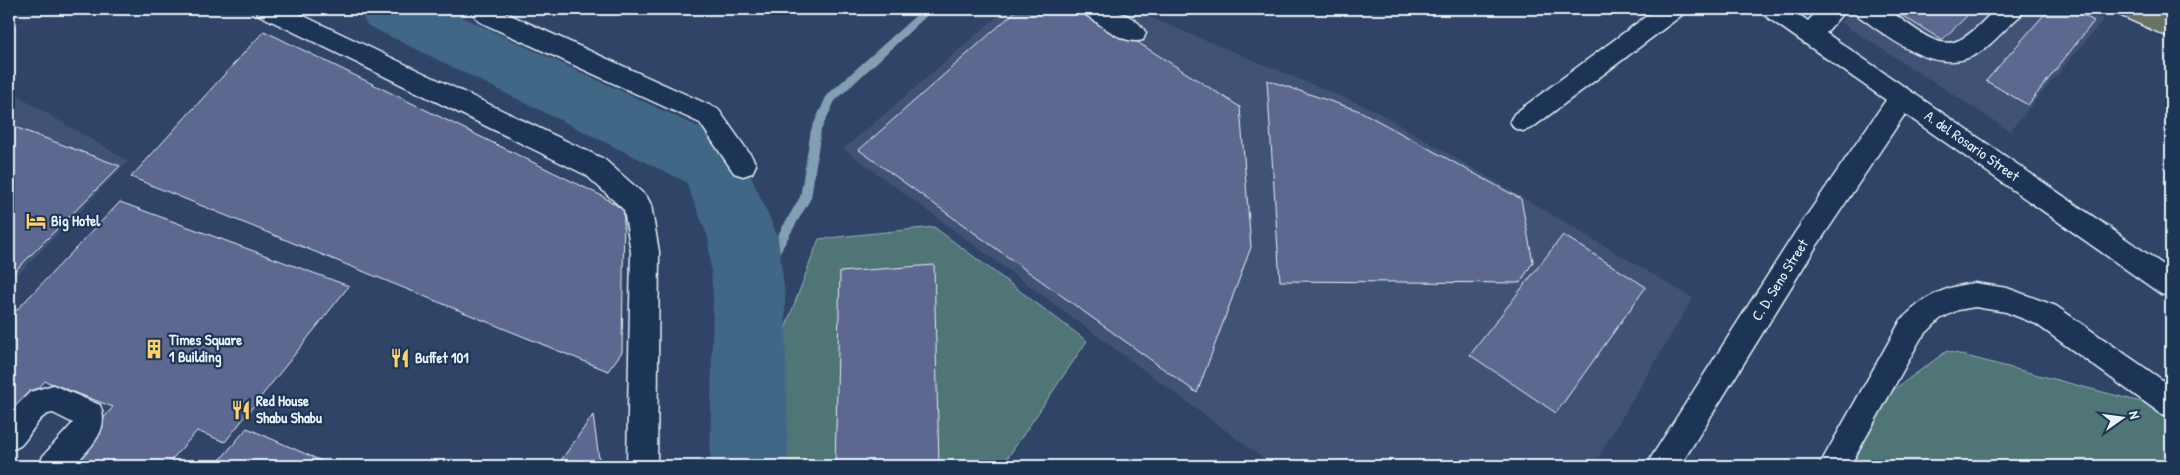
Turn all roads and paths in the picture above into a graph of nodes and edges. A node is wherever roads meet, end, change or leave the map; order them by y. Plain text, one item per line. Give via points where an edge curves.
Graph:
1 (268, 9) edge
2 (481, 9) edge
3 (1095, 9) edge
4 (1673, 9) edge
5 (1773, 9) edge
6 (1834, 9) edge
7 (1866, 9) edge
8 (2012, 9) edge
9 (2128, 9) edge
10 (2171, 29) edge
11 (1134, 33) dead end
12 (1810, 34) junction
13 (1902, 97) junction
14 (1523, 121) dead end
15 (743, 165) dead end
16 (2171, 285) edge
17 (2171, 403) edge
18 (9, 436) edge
19 (54, 466) edge
20 (642, 466) edge
21 (1663, 466) edge
22 (1834, 466) edge

1 - 20 street via 595,167 637,205 646,252
2 - 15 street via 490,16 709,116
3 - 11 street
4 - 14 street
5 - 12 street, A. del Rosario Street
6 - 12 street
7 - 8 street via 1925,46 1952,52 1970,45
9 - 10 main road
12 - 13 street, A. del Rosario Street
13 - 16 street, A. del Rosario Street
13 - 21 street, C. D. Seno Street via 1806,238
17 - 22 street via 2046,315 2007,300 1975,295 1954,298 1930,310 1911,329
18 - 19 street via 38,403 46,400 53,399 89,415 87,429

